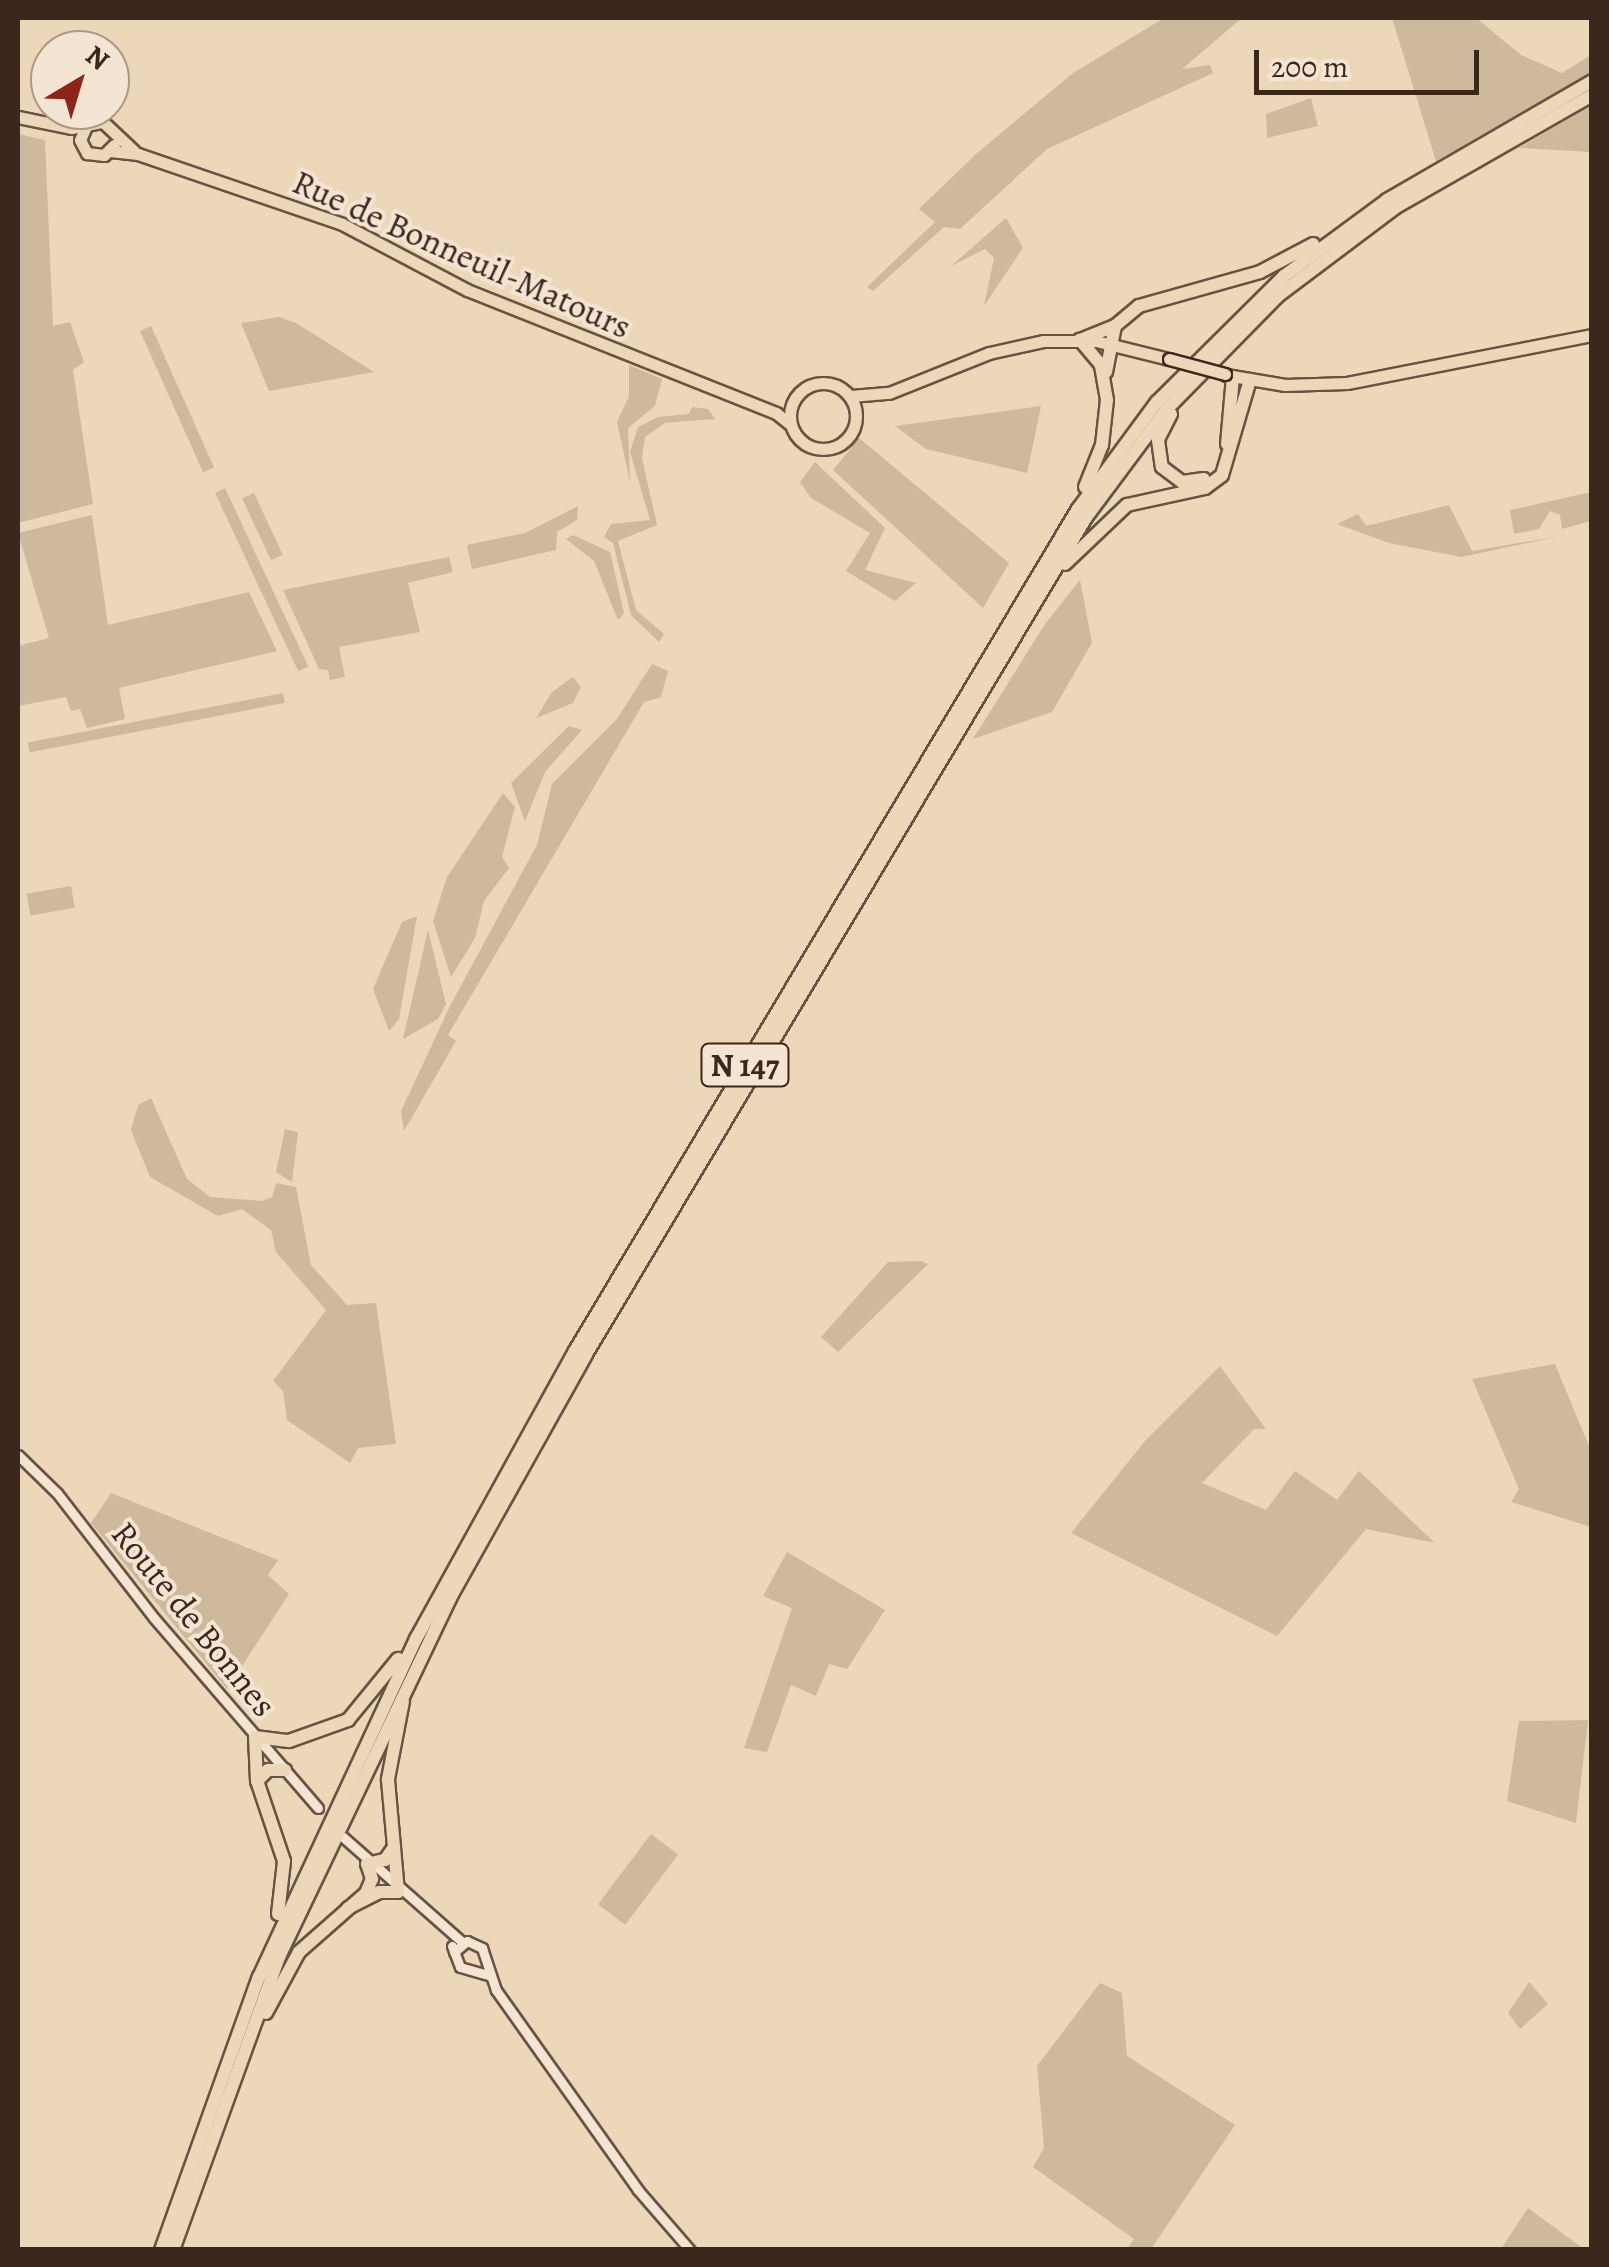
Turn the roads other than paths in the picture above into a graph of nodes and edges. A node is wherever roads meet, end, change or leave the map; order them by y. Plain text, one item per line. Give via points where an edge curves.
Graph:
1 (1592, 81) edge
2 (1592, 95) edge
3 (61, 130) edge
4 (84, 130) edge
5 (109, 130) edge
6 (115, 136) junction
7 (80, 140) junction
8 (110, 151) junction
9 (138, 154) junction
10 (1334, 236) junction
11 (1115, 326) junction
12 (1592, 336) edge
13 (1080, 340) junction
14 (1110, 344) junction
15 (1218, 352) junction
16 (1229, 375) junction
17 (1250, 380) junction
18 (1106, 381) junction
19 (888, 393) junction
20 (850, 396) junction
21 (794, 400) junction
22 (763, 408) junction
23 (857, 417) junction
24 (790, 424) junction
25 (1062, 534) junction
26 (1038, 596) junction
27 (18, 1455) edge
28 (422, 1640) junction
29 (255, 1737) junction
30 (289, 1741) junction
31 (282, 1767) junction
32 (256, 1782) junction
33 (318, 1808) dead end
34 (343, 1837) dead end
35 (395, 1846) junction
36 (367, 1864) junction
37 (398, 1892) junction
38 (348, 1908) junction
39 (448, 1937) junction
40 (462, 1942) junction
41 (454, 1952) junction
42 (484, 1959) junction
43 (471, 1970) junction
44 (488, 1975) junction
45 (258, 1977) junction
46 (244, 2048) junction
47 (161, 2250) edge
48 (173, 2250) edge
49 (690, 2250) edge

1 - 10 highway, N 147
2 - 15 highway, N 147 via 1373,223
3 - 7 main road
4 - 7 main road
5 - 6 main road
6 - 8 main road
6 - 9 main road, Rue de Bonneuil-Matours
7 - 8 main road via 93,156
8 - 9 main road, Rue de Bonneuil-Matours
9 - 22 main road, Rue de Bonneuil-Matours via 342,224 467,290
10 - 11 highway via 1260,272 1138,306
10 - 25 highway, N 147 via 1188,368 1130,436
11 - 13 highway
11 - 14 highway
12 - 17 main road via 1347,383
13 - 14 main road
13 - 18 highway
13 - 19 main road via 1008,348
14 - 16 main road, bridge
14 - 18 highway
15 - 16 highway via 1162,428 1158,458 1173,478 1192,482 1220,467
15 - 26 highway, N 147 via 1139,443
16 - 17 main road
17 - 26 highway via 1222,476 1204,488 1154,494 1116,512
18 - 25 highway via 1102,445
19 - 20 main road
19 - 23 main road
20 - 21 main road via 835,385 817,384
20 - 23 main road
21 - 22 main road
21 - 24 main road
22 - 24 main road, Rue de Bonneuil-Matours
23 - 24 main road via 849,437 830,449 800,440
25 - 28 highway, N 147 via 556,1384
26 - 28 highway, N 147
27 - 29 street, Route de Bonnes
28 - 30 highway via 362,1708 329,1730
28 - 35 highway via 390,1754
28 - 45 highway, N 147
28 - 46 highway, N 147
29 - 30 highway
29 - 31 street, Route de Bonnes
29 - 32 highway
30 - 31 highway
31 - 32 highway
31 - 33 street, Route de Bonnes
32 - 45 highway via 281,1844 285,1880
34 - 36 street
35 - 36 highway via 386,1860
35 - 37 highway
36 - 37 street
36 - 38 highway via 370,1886
37 - 38 highway via 379,1892
37 - 39 street
38 - 46 highway via 299,1952
39 - 40 street
39 - 41 street
40 - 41 street
40 - 42 street via 478,1943
41 - 43 street via 460,1968
42 - 43 street
42 - 44 street
43 - 44 street
44 - 49 street via 638,2190
45 - 47 highway, N 147
46 - 48 highway, N 147

